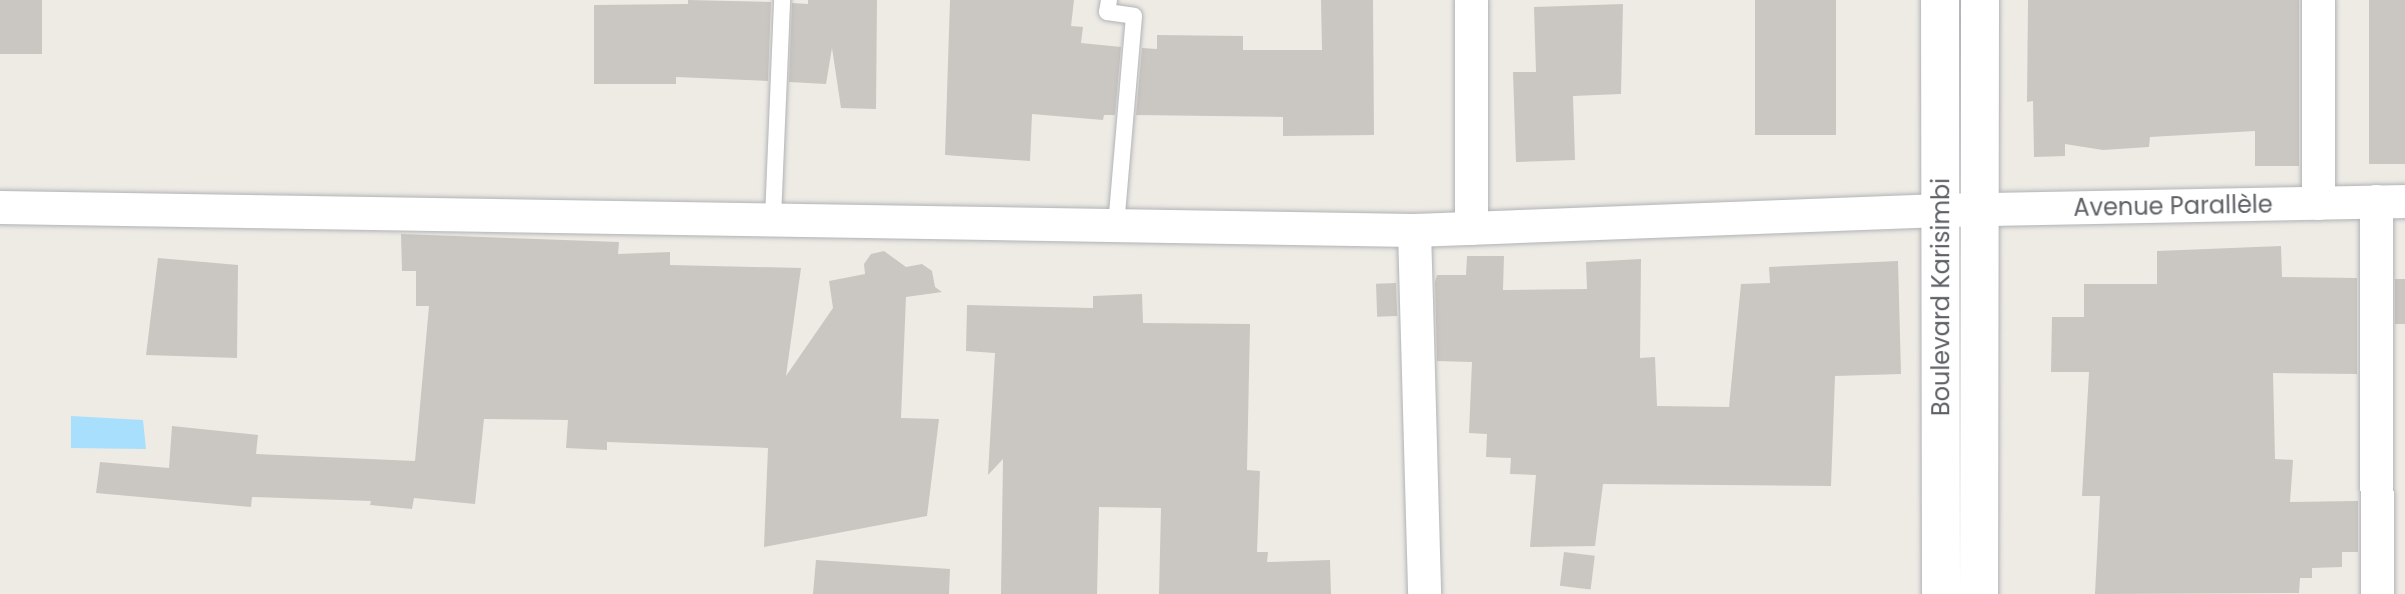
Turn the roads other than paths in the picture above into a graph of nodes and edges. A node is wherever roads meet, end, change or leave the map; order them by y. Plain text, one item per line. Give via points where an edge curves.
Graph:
1 (782, 0) edge
2 (1109, 0) edge
3 (1471, 0) edge
4 (1940, 0) edge
5 (1980, 0) edge
6 (2318, 0) edge
7 (2391, 201) edge
8 (2318, 203) junction
9 (0, 207) edge
10 (1941, 210) junction
11 (1980, 211) junction
12 (773, 218) junction
13 (1116, 224) junction
14 (1471, 228) junction
15 (1414, 230) junction
16 (1424, 594) edge
17 (1941, 594) edge
18 (1979, 594) edge
19 (2377, 594) edge

1 - 12 lane
2 - 13 lane via 1107,12 1134,16
3 - 14 street
4 - 10 street, Boulevard Karisimbi
5 - 11 street
6 - 8 street
7 - 8 street, Avenue Parallèle
7 - 19 street
8 - 11 street, Avenue Parallèle
9 - 12 street, Avenue Parallèle
10 - 11 street, Avenue Parallèle
10 - 14 street, Avenue Parallèle
10 - 17 street, Boulevard Karisimbi
11 - 18 street
12 - 13 street, Avenue Parallèle
13 - 15 street, Avenue Parallèle
14 - 15 street, Avenue Parallèle
15 - 16 street

